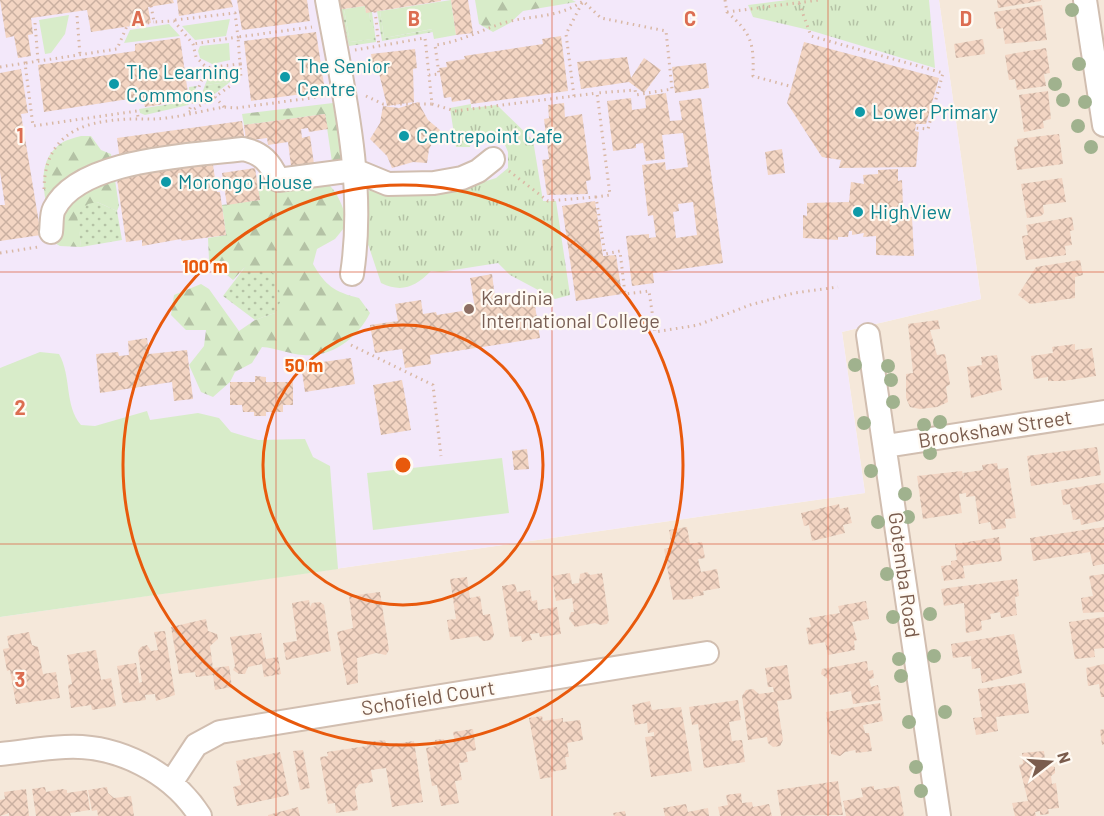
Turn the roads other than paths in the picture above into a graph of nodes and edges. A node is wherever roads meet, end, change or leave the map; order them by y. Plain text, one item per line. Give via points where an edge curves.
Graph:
1 (327, 0) edge
2 (1085, 0) edge
3 (1104, 125) edge
4 (493, 159) road end
5 (354, 170) junction
6 (51, 232) road end
7 (352, 274) dead end
8 (868, 335) dead end
9 (1104, 412) edge
10 (886, 446) junction
11 (707, 653) dead end
12 (0, 754) edge
13 (171, 783) junction
14 (200, 816) edge
15 (939, 816) edge

1 - 5 street
2 - 3 street
4 - 5 street via 462,178 434,183 388,184
5 - 6 street via 278,180 272,166 258,152 243,149 119,166 92,175 70,189 54,210
5 - 7 street via 357,243
8 - 10 street, Gotemba Road
9 - 10 street, Brookshaw Street
10 - 15 street, Gotemba Road
11 - 13 street, Schofield Court via 220,732 196,746
12 - 13 street via 67,747 97,750 135,761
13 - 14 street

